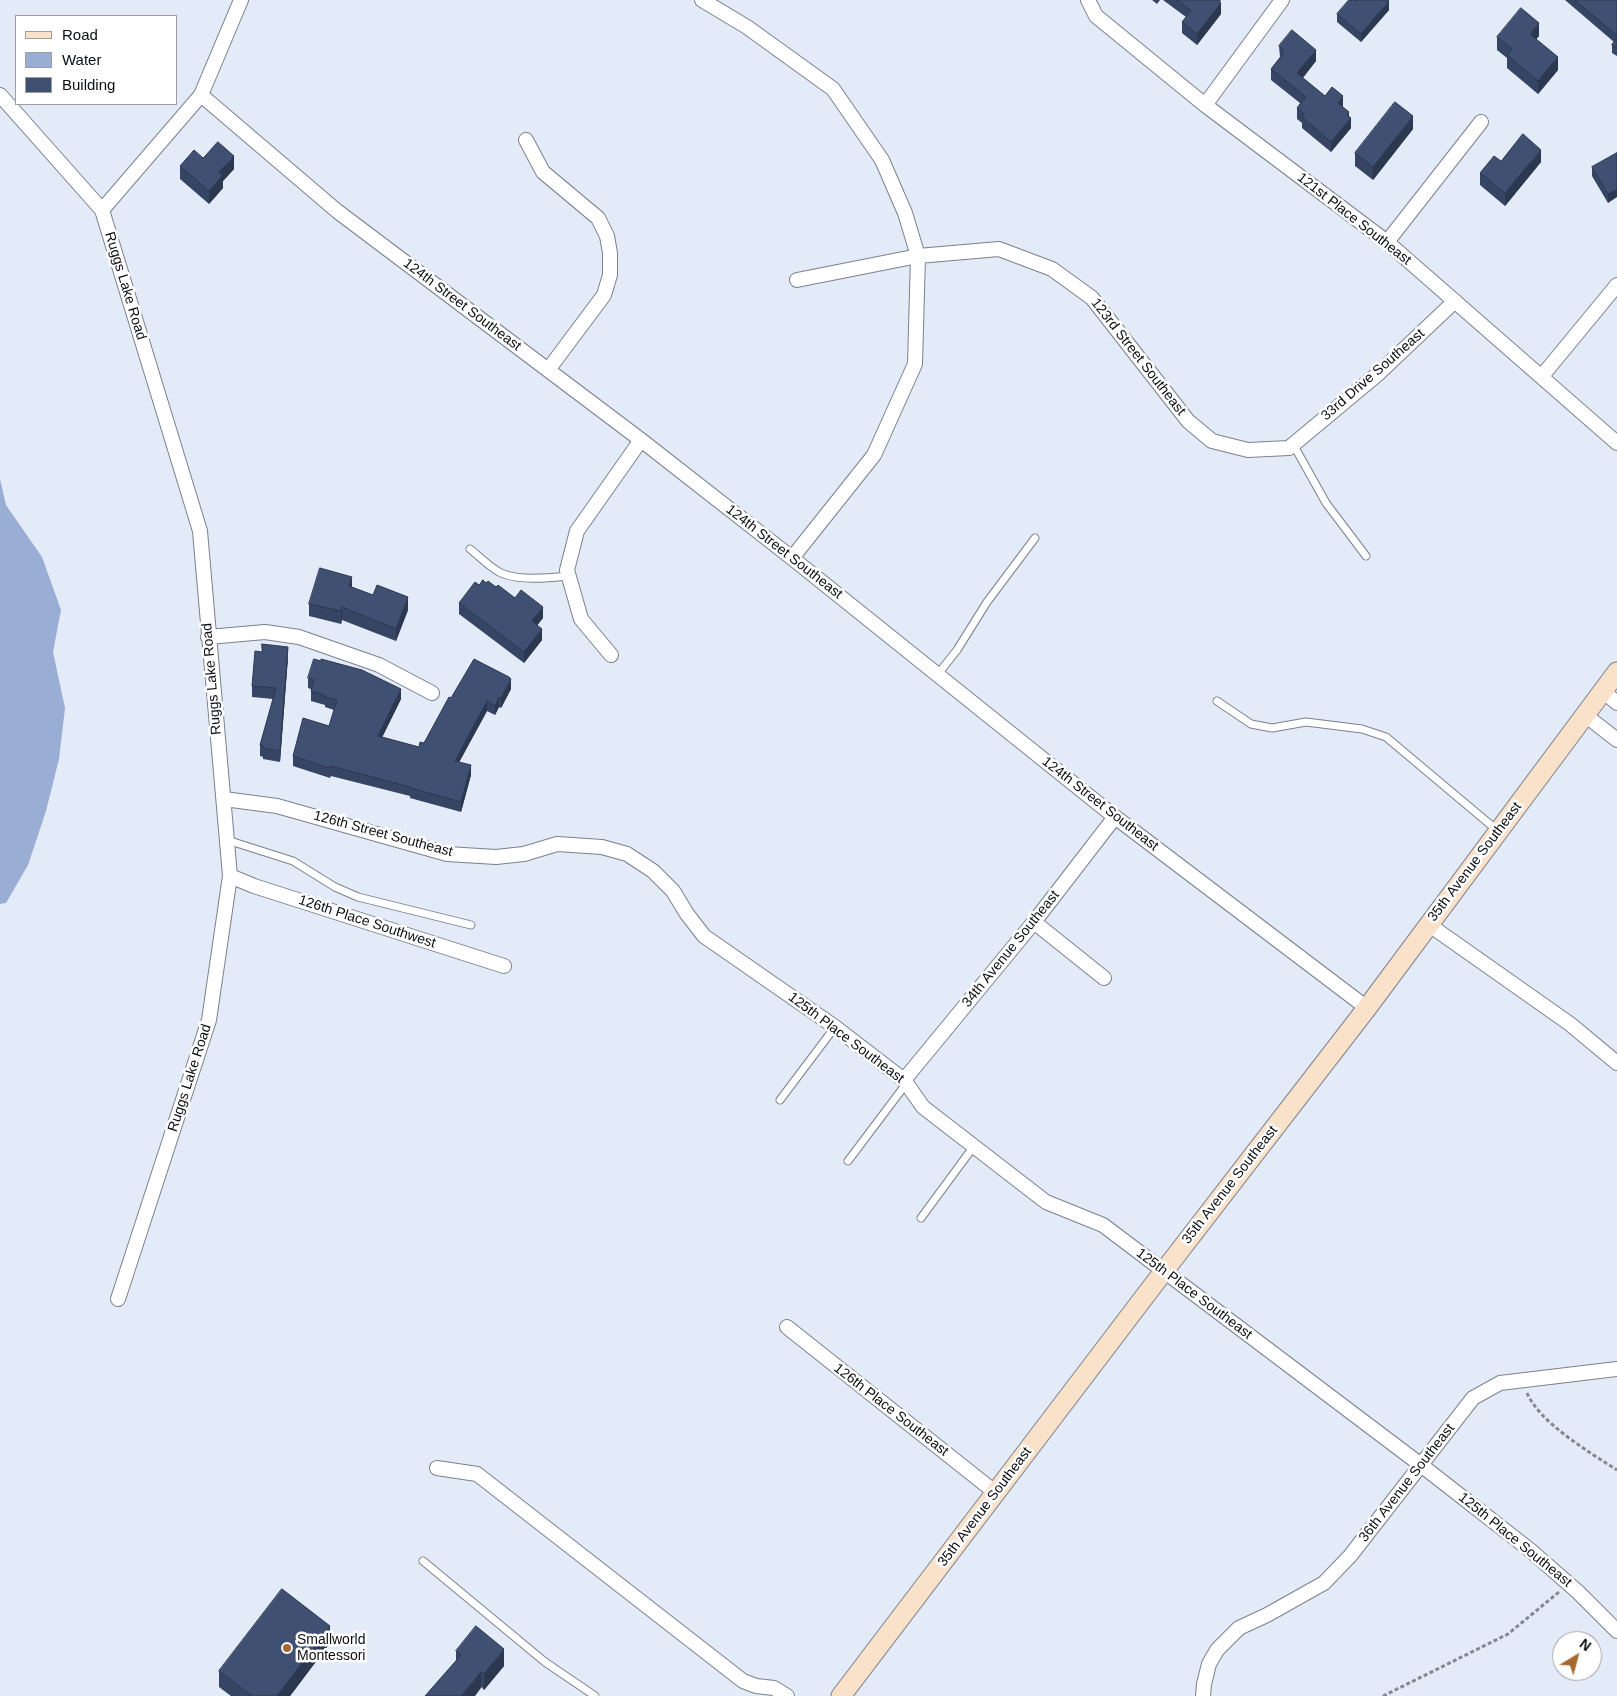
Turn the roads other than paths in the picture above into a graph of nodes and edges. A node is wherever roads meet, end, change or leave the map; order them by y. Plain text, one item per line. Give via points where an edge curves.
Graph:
1 (241, 0) edge
2 (702, 0) edge
3 (1088, 0) edge
4 (1282, 0) edge
5 (0, 94) edge
6 (201, 95) junction
7 (1205, 105) junction
8 (1481, 122) dead end
9 (526, 140) dead end
10 (102, 210) junction
11 (1387, 242) junction
12 (918, 256) junction
13 (798, 280) dead end
14 (1617, 284) edge
15 (1455, 301) junction
16 (548, 370) junction
17 (1542, 376) junction
18 (640, 440) junction
19 (1617, 443) edge
20 (1291, 446) junction
21 (1035, 538) dead end
22 (470, 549) dead end
23 (1366, 556) dead end
24 (792, 558) junction
25 (568, 576) junction
26 (208, 637) junction
27 (611, 655) dead end
28 (1617, 672) edge
29 (938, 674) junction
30 (432, 692) dead end
31 (1610, 697) edge
32 (1217, 700) dead end
33 (1585, 715) junction
34 (1617, 740) edge
35 (224, 799) junction
36 (1115, 817) junction
37 (1498, 831) junction
38 (227, 840) junction
39 (230, 876) junction
40 (1034, 922) junction
41 (1428, 924) junction
42 (472, 925) dead end
43 (504, 966) dead end
44 (761, 975) joint
45 (1104, 978) dead end
46 (1367, 1008) junction
47 (836, 1027) junction
48 (1617, 1063) edge
49 (905, 1082) junction
50 (780, 1100) dead end
51 (974, 1146) junction
52 (848, 1161) dead end
53 (921, 1218) dead end
54 (1164, 1271) junction
55 (118, 1299) dead end
56 (787, 1327) dead end
57 (1617, 1369) edge
58 (1421, 1465) junction
59 (437, 1468) dead end
60 (996, 1493) junction
61 (423, 1561) dead end
62 (1617, 1631) edge
63 (595, 1696) edge
64 (787, 1696) edge
65 (841, 1696) edge
66 (1203, 1696) edge

1 - 6 street
2 - 12 street via 833,90 882,160 905,213
3 - 7 street, 121st Place Southeast via 1096,16
4 - 7 street
5 - 10 street, Ruggs Lake Road
6 - 10 street
6 - 16 street, 124th Street Southeast via 337,211
7 - 11 street, 121st Place Southeast
8 - 11 street
9 - 16 street via 543,172 598,218 607,236 610,253 610,275 604,295
10 - 26 street, Ruggs Lake Road via 200,531
11 - 15 street, 121st Place Southeast
12 - 13 street, 123rd Street Southeast
12 - 20 street, 123rd Street Southeast via 999,249 1052,269 1092,298 1188,421 1212,440 1248,450
12 - 24 street via 915,364 874,455
14 - 17 street
15 - 17 street, 121st Place Southeast
15 - 20 street, 33rd Drive Southeast via 1379,373
16 - 18 street, 124th Street Southeast
17 - 19 street, 121st Place Southeast
18 - 24 street, 124th Street Southeast
18 - 25 street via 577,531
20 - 23 lane via 1326,503
21 - 29 lane
22 - 25 lane via 500,572 510,575
24 - 29 street, 124th Street Southeast
25 - 27 street via 581,619
26 - 30 street via 265,632 299,637 378,666
26 - 35 street, Ruggs Lake Road
28 - 31 street, 35th Avenue Southeast
29 - 36 street, 124th Street Southeast
31 - 33 street, 35th Avenue Southeast
32 - 37 lane via 1251,724 1272,728 1306,722 1362,729 1386,737
33 - 34 street
33 - 37 street, 35th Avenue Southeast
35 - 38 street, Ruggs Lake Road
35 - 44 street, 126th Street Southeast via 277,806 446,854 496,857 524,854 557,844 602,847 628,854 653,871 673,891 704,936
36 - 40 street, 34th Avenue Southeast
36 - 46 street, 124th Street Southeast
37 - 41 street, 35th Avenue Southeast
38 - 39 street, Ruggs Lake Road
38 - 42 lane via 293,862 358,897
39 - 43 street, 126th Place Southwest
39 - 55 street, Ruggs Lake Road via 209,1020
40 - 45 street
40 - 49 street, 34th Avenue Southeast
41 - 46 street, 35th Avenue Southeast
41 - 48 street via 1570,1024
44 - 47 street, 125th Place Southeast
46 - 54 street, 35th Avenue Southeast
47 - 49 street, 125th Place Southeast
47 - 50 lane
49 - 51 street, 125th Place Southeast via 923,1108
49 - 52 lane
51 - 53 lane
51 - 54 street, 125th Place Southeast via 1046,1202 1103,1225
54 - 58 street, 125th Place Southeast
54 - 60 street, 35th Avenue Southeast
56 - 60 street, 126th Place Southeast
57 - 58 street, 36th Avenue Southeast via 1500,1383 1473,1398
58 - 62 street, 125th Place Southeast via 1530,1550
58 - 66 street, 36th Avenue Southeast via 1350,1556 1324,1583 1239,1628 1217,1650 1209,1664
59 - 64 street via 477,1474 743,1681 774,1688
60 - 65 street, 35th Avenue Southeast
61 - 63 lane via 545,1662

